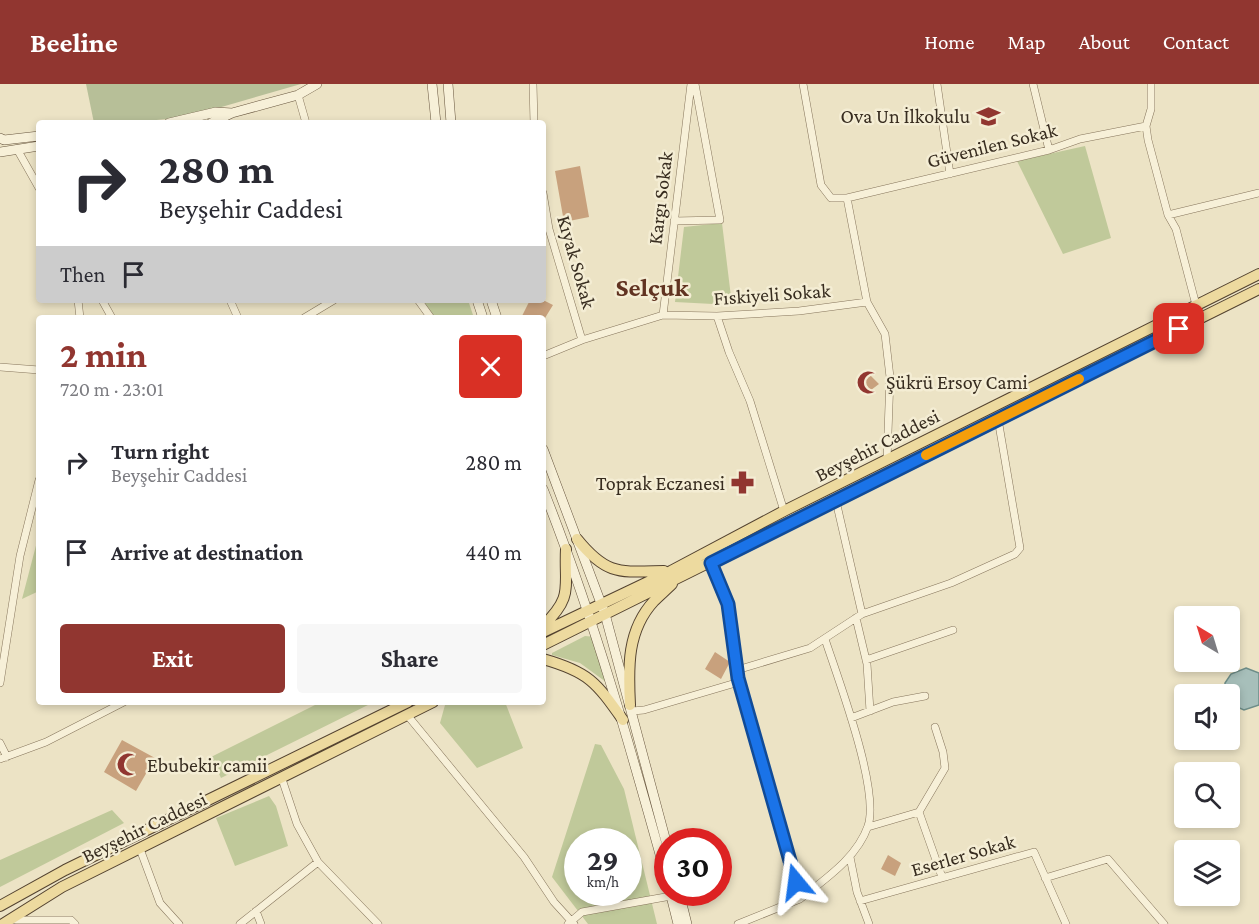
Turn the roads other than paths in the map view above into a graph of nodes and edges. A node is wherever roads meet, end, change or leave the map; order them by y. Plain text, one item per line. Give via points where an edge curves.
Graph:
1 (317, 84) edge
2 (432, 84) edge
3 (447, 84) edge
4 (533, 84) edge
5 (693, 84) edge
6 (803, 84) edge
7 (937, 84) edge
8 (1033, 84) edge
9 (1151, 84) edge
10 (297, 95) junction
11 (232, 113) junction
12 (182, 120) edge
13 (217, 120) edge
14 (305, 120) edge
15 (436, 120) edge
16 (452, 120) edge
17 (534, 120) edge
18 (1146, 126) junction
19 (36, 136) edge
20 (0, 138) edge
21 (36, 146) edge
22 (17, 149) junction
23 (1049, 150) junction
24 (0, 152) edge
25 (950, 174) junction
26 (36, 183) edge
27 (1259, 193) edge
28 (847, 198) junction
29 (546, 211) edge
30 (1168, 215) junction
31 (674, 222) junction
32 (1259, 274) edge
33 (1259, 289) edge
34 (867, 302) junction
35 (329, 303) edge
36 (1197, 305) junction
37 (309, 315) edge
38 (663, 315) junction
39 (717, 316) junction
40 (582, 340) junction
41 (546, 355) edge
42 (0, 367) edge
43 (36, 370) edge
44 (998, 419) junction
45 (546, 457) edge
46 (887, 460) junction
47 (36, 492) edge
48 (546, 497) edge
49 (836, 501) junction
50 (784, 511) junction
51 (577, 539) junction
52 (566, 549) junction
53 (711, 563) junction
54 (674, 574) junction
55 (603, 609) junction
56 (590, 615) junction
57 (859, 616) junction
58 (546, 623) edge
59 (953, 630) dead end
60 (546, 631) edge
61 (825, 639) junction
62 (546, 643) edge
63 (546, 660) edge
64 (866, 660) junction
65 (737, 670) junction
66 (739, 682) junction
67 (0, 683) edge
68 (925, 696) dead end
69 (118, 705) edge
70 (399, 705) edge
71 (428, 705) edge
72 (631, 708) junction
73 (870, 711) junction
74 (408, 716) junction
75 (851, 718) junction
76 (623, 720) junction
77 (935, 727) dead end
78 (0, 743) edge
79 (4, 758) edge
80 (282, 779) junction
81 (919, 812) junction
82 (868, 827) junction
83 (662, 828) edge
84 (654, 832) edge
85 (140, 849) junction
86 (850, 857) junction
87 (318, 862) junction
88 (942, 877) junction
89 (1046, 878) junction
90 (654, 898) edge
91 (800, 899) junction
92 (861, 901) junction
93 (0, 906) edge
94 (675, 906) edge
95 (679, 906) edge
96 (256, 911) junction
97 (6, 922) edge
98 (571, 923) edge
99 (75, 924) edge
100 (179, 924) edge
101 (240, 924) edge
102 (261, 924) edge
103 (378, 924) edge
104 (678, 924) edge
105 (687, 924) edge
106 (738, 924) edge
107 (869, 924) edge
108 (1066, 924) edge
109 (1164, 924) edge

1 - 10 main road
2 - 15 main road
3 - 16 main road
4 - 17 street
5 - 31 street, Kargı Sokak
5 - 31 street via 720,220
6 - 28 street via 821,185 831,198
7 - 25 street
8 - 23 street
9 - 18 street
10 - 11 main road
10 - 14 street
11 - 12 main road via 216,112
11 - 13 main road
18 - 23 street, Güvenilen Sokak via 1080,139
18 - 30 street
19 - 20 main road
21 - 22 main road
22 - 24 main road
22 - 26 street
23 - 25 street, Güvenilen Sokak
25 - 28 street, Güvenilen Sokak
27 - 30 street
28 - 34 street
29 - 40 street, Kıyak Sokak
30 - 36 street via 1176,230
31 - 38 street, Kargı Sokak
32 - 36 main road, Beyşehir Caddesi
33 - 44 main road, Beyşehir Caddesi
34 - 39 street, Fıskiyeli Sokak via 799,312
34 - 46 street via 885,334 890,377
35 - 37 street
36 - 46 main road, Beyşehir Caddesi
38 - 39 street, Fıskiyeli Sokak
38 - 40 street, Fıskiyeli Sokak
39 - 50 street via 750,401
40 - 41 street, Fıskiyeli Sokak
42 - 43 street
44 - 49 main road, Beyşehir Caddesi
44 - 57 street via 1020,548 1015,554 951,583
45 - 51 main road
46 - 50 main road, Beyşehir Caddesi
47 - 67 street via 18,567
48 - 52 main road
49 - 53 main road, Beyşehir Caddesi
49 - 57 street
50 - 54 main road, Beyşehir Caddesi
51 - 54 main road via 590,556 605,566 622,572
51 - 55 main road
52 - 56 main road
52 - 58 main road via 565,599
53 - 54 main road, Beyşehir Caddesi
53 - 65 street via 728,604
54 - 55 main road, Beyşehir Caddesi
54 - 72 main road via 647,610 632,639
55 - 56 main road, Beyşehir Caddesi
55 - 72 main road
56 - 60 main road, Beyşehir Caddesi
56 - 62 main road, Beyşehir Caddesi
56 - 76 main road
57 - 61 street
57 - 64 street
59 - 64 street
61 - 65 street via 810,648
61 - 75 street
63 - 76 main road via 584,674
64 - 73 street
65 - 66 street
66 - 72 street via 644,710
66 - 91 street
68 - 73 street
69 - 79 street via 46,742
70 - 93 main road, Beyşehir Caddesi
71 - 74 main road, Beyşehir Caddesi
72 - 83 main road
73 - 75 street
74 - 80 main road, Beyşehir Caddesi
74 - 98 street via 524,857
75 - 82 street via 872,808
76 - 84 main road
77 - 81 street via 945,768
78 - 79 street
80 - 85 main road, Beyşehir Caddesi
80 - 87 street via 297,824
81 - 82 street
81 - 88 street
82 - 86 street
85 - 97 main road, Beyşehir Caddesi via 62,887
85 - 100 street via 160,903
86 - 91 street
86 - 92 street
87 - 96 street
87 - 103 street
88 - 89 street, Eserler Sokak via 1034,852
88 - 92 street, Eserler Sokak
89 - 108 street, Eserler Sokak
89 - 109 street via 1108,860
90 - 98 street via 582,912
91 - 106 street
92 - 107 street
94 - 104 main road
95 - 105 main road
96 - 101 street
96 - 102 street
97 - 99 street via 70,920

